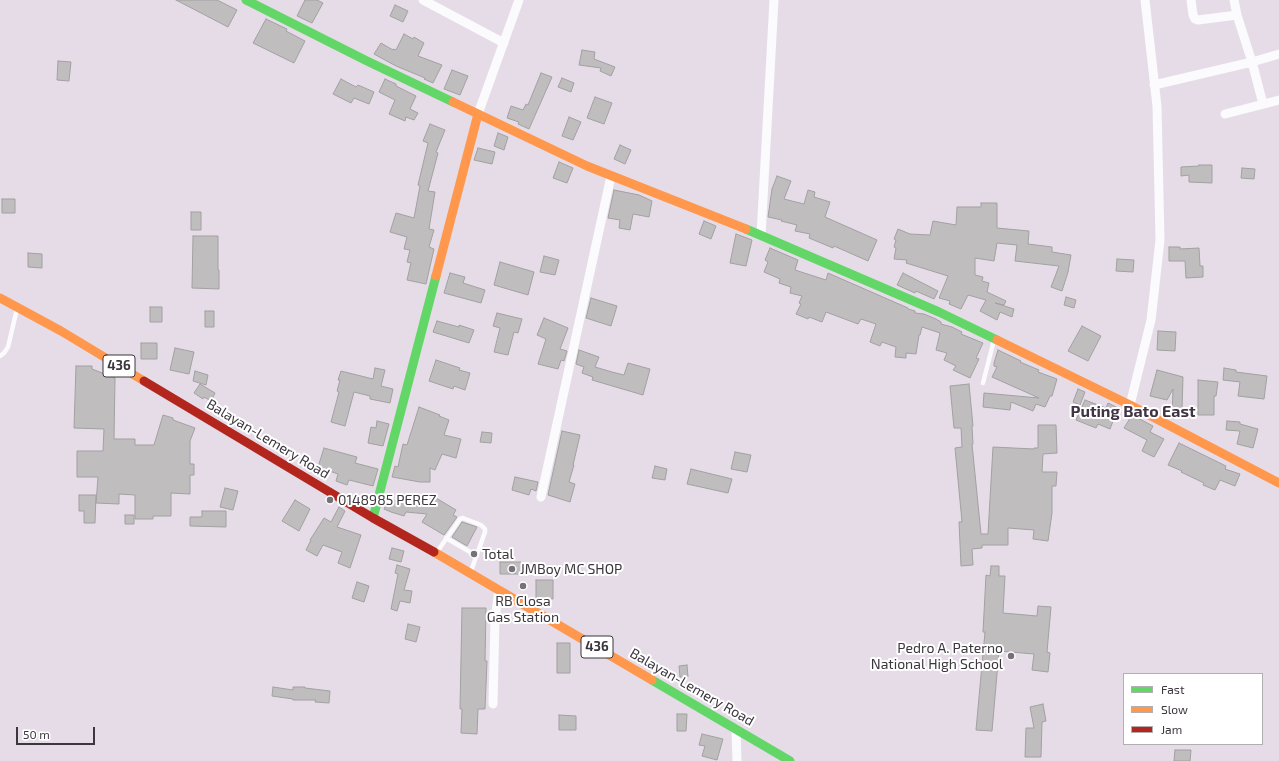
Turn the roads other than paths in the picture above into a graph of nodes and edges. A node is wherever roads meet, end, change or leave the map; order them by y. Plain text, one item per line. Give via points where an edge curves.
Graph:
1 (246, 0) edge
2 (423, 0) edge
3 (519, 0) edge
4 (774, 0) edge
5 (1145, 0) edge
6 (1191, 0) edge
7 (1234, 0) edge
8 (1237, 15) junction
9 (504, 43) junction
10 (1279, 54) edge
11 (1252, 62) junction
12 (1154, 85) junction
13 (1279, 100) edge
14 (1263, 104) junction
15 (478, 114) junction
16 (1225, 114) dead end
17 (611, 176) junction
18 (761, 235) junction
19 (0, 298) edge
20 (17, 308) junction
21 (994, 338) junction
22 (0, 356) edge
23 (983, 383) dead end
24 (1130, 405) junction
25 (1279, 483) edge
26 (541, 497) dead end
27 (373, 518) junction
28 (446, 538) junction
29 (436, 553) junction
30 (477, 556) junction
31 (470, 573) junction
32 (499, 590) junction
33 (493, 704) dead end
34 (736, 729) junction
35 (737, 761) edge
36 (790, 761) edge

1 - 15 street
2 - 9 street
3 - 9 street
4 - 18 street
5 - 12 street
6 - 8 street via 1195,19 1198,20
7 - 8 street
8 - 11 street
9 - 15 street
10 - 11 street
11 - 12 street
11 - 14 street
12 - 24 street via 1157,106 1160,240 1151,320
13 - 14 street
14 - 16 street
15 - 17 street
15 - 27 street
17 - 18 street
17 - 26 street
18 - 21 street
19 - 20 street, Balayan-Lemery Road / 436
20 - 22 lane via 8,347
20 - 27 street, Balayan-Lemery Road / 436 via 61,331
21 - 23 lane
21 - 24 street
24 - 25 street
27 - 29 street, Balayan-Lemery Road / 436
28 - 29 lane
28 - 30 lane
28 - 30 lane via 460,519 481,525 486,532
29 - 31 street, Balayan-Lemery Road / 436
30 - 31 lane
31 - 32 street, Balayan-Lemery Road / 436
32 - 33 street via 495,619
32 - 34 street, Balayan-Lemery Road / 436
34 - 35 street
34 - 36 street, Balayan-Lemery Road / 436

